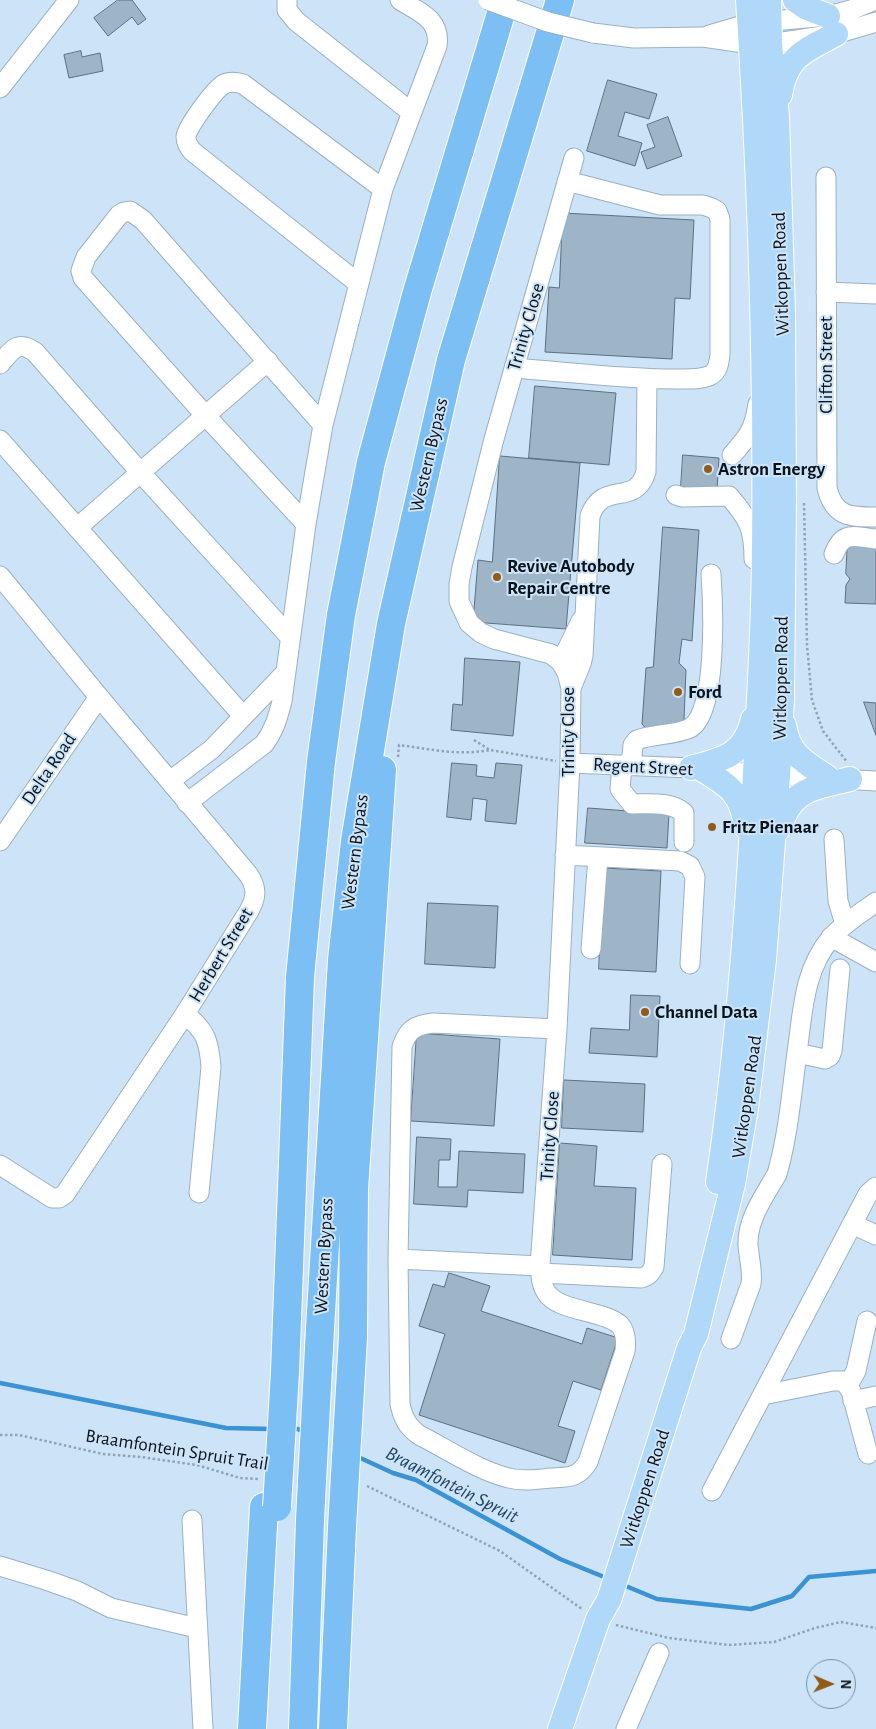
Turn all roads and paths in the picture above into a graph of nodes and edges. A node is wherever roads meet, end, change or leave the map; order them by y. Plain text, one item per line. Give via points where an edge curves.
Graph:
1 (69, 0) edge
2 (288, 0) edge
3 (400, 0) edge
4 (488, 0) edge
5 (505, 0) edge
6 (560, 0) edge
7 (795, 0) edge
8 (875, 0) edge
9 (760, 22) edge
10 (876, 22) edge
11 (832, 25) junction
12 (0, 88) edge
13 (411, 112) junction
14 (777, 116) junction
15 (574, 158) dead end
16 (826, 177) dead end
17 (567, 181) junction
18 (383, 189) junction
19 (359, 284) junction
20 (826, 292) junction
21 (876, 294) edge
22 (268, 361) junction
23 (0, 364) edge
24 (514, 368) junction
25 (763, 376) junction
26 (647, 379) junction
27 (205, 416) junction
28 (323, 425) junction
29 (0, 440) edge
30 (732, 455) dead end
31 (140, 472) junction
32 (676, 495) dead end
33 (804, 499) dead end
34 (876, 517) edge
35 (306, 524) junction
36 (78, 528) junction
37 (876, 539) edge
38 (834, 554) dead end
39 (711, 574) dead end
40 (0, 576) edge
41 (585, 613) junction
42 (761, 628) junction
43 (290, 637) junction
44 (386, 659) junction
45 (561, 662) junction
46 (285, 674) junction
47 (760, 675) junction
48 (571, 688) junction
49 (99, 697) junction
50 (782, 698) junction
51 (243, 716) junction
52 (474, 740) dead end
53 (570, 763) junction
54 (626, 765) junction
55 (697, 769) junction
56 (766, 775) junction
57 (826, 777) junction
58 (862, 780) edge
59 (170, 781) junction
60 (188, 803) junction
61 (834, 839) dead end
62 (0, 841) edge
63 (684, 842) dead end
64 (565, 855) junction
65 (773, 856) junction
66 (598, 857) junction
67 (751, 866) junction
68 (876, 902) edge
69 (845, 924) junction
70 (832, 937) junction
71 (591, 949) dead end
72 (876, 962) edge
73 (690, 964) dead end
74 (840, 969) dead end
75 (185, 1014) junction
76 (557, 1029) junction
77 (796, 1053) junction
78 (662, 1164) dead end
79 (0, 1165) edge
80 (876, 1186) edge
81 (199, 1193) dead end
82 (852, 1224) junction
83 (876, 1235) edge
84 (398, 1259) junction
85 (540, 1270) junction
86 (867, 1321) dead end
87 (732, 1339) dead end
88 (689, 1348) junction
89 (850, 1393) junction
90 (763, 1395) junction
91 (876, 1396) edge
92 (0, 1435) edge
93 (868, 1454) dead end
94 (260, 1480) dead end
95 (712, 1491) dead end
96 (270, 1507) junction
97 (192, 1520) dead end
98 (0, 1566) edge
99 (610, 1595) junction
100 (197, 1628) junction
101 (659, 1653) dead end
102 (203, 1729) edge
103 (252, 1729) edge
104 (266, 1729) edge
105 (303, 1729) edge
106 (334, 1729) edge
107 (560, 1729) edge
108 (575, 1729) edge
109 (626, 1729) edge

1 - 12 street
2 - 13 street via 287,10 296,20
3 - 13 street via 433,23 438,37
4 - 9 street, bridge via 548,22 593,33 634,38 703,37
5 - 96 highway, Western Bypass, bridge via 417,292 371,462 342,616 321,762 300,977 288,1253
6 - 44 highway, Western Bypass via 451,360 393,614
7 - 11 main road
8 - 11 street via 851,10
9 - 11 street
9 - 14 main road, Witkoppen Road
9 - 25 main road, Witkoppen Road
10 - 11 street
11 - 14 main road via 791,62 783,79
13 - 18 street
14 - 50 main road, Witkoppen Road via 783,322
15 - 17 street, Trinity Close
16 - 20 street, Clifton Street
17 - 24 street, Trinity Close
17 - 26 street via 653,203 703,205 717,211 720,219 719,365 709,376 699,378
18 - 19 street
18 - 19 street via 243,84 236,82 229,82 217,90 186,134 187,145 192,151
19 - 28 street
20 - 21 street
20 - 34 street, Clifton Street via 827,488 836,509 849,516
22 - 27 street
22 - 27 street via 143,220 130,211 120,215 86,257 81,271 83,278
22 - 28 street
23 - 31 street via 12,349 20,345 35,352
24 - 26 street
24 - 45 street, Trinity Close via 464,558 459,601 469,623 481,634 550,654
25 - 30 street via 755,422 746,440
25 - 42 main road, Witkoppen Road
26 - 41 street via 646,472 643,483 636,489 600,499 593,506
27 - 31 street
27 - 35 street
28 - 35 street
29 - 36 street
31 - 36 street
31 - 43 street
32 - 42 street via 729,496 747,518 754,542 755,594
33 - 58 path via 807,645 812,700 823,731
35 - 43 street
36 - 51 street
37 - 38 street via 845,538 839,541
39 - 54 street via 710,679 701,715 687,729 637,740
40 - 49 street, Herbert Street
41 - 45 street
41 - 48 street via 583,656
42 - 47 main road, Witkoppen Road
43 - 46 street
44 - 105 highway, Western Bypass, bridge via 355,841 342,960 310,1520
44 - 106 highway, bridge via 354,1188 353,1337
45 - 48 street, Trinity Close
46 - 51 street
46 - 60 street via 278,717 264,744
47 - 55 main road via 752,724 741,746 735,753
47 - 56 main road, Witkoppen Road
48 - 53 street, Trinity Close
49 - 59 street, Herbert Street
49 - 62 street, Delta Road
50 - 56 main road, Witkoppen Road
50 - 57 main road via 785,732 791,747 800,759
51 - 59 street via 212,749
52 - 53 path, Regent Street via 490,750
53 - 54 street, Regent Street
53 - 64 street, Trinity Close
54 - 55 street, Regent Street
54 - 63 street via 620,790 632,804 679,808 684,813
55 - 56 street, Regent Street
55 - 67 main road via 728,786 738,797 745,816
56 - 57 street, Regent Street
56 - 65 main road, Witkoppen Road
56 - 67 main road, Witkoppen Road
57 - 58 street, Regent Street
58 - 65 main road via 815,788 792,801 782,817
59 - 60 street, Herbert Street
60 - 75 street, Herbert Street via 256,888 254,904
61 - 69 street via 838,901
64 - 66 street
64 - 76 street, Trinity Close
65 - 88 main road, Witkoppen Road via 743,1129 710,1282
66 - 71 street
66 - 73 street via 680,861 690,866 695,877
67 - 88 main road, Witkoppen Road via 726,1124 706,1254 688,1333
68 - 69 street
69 - 70 street
70 - 72 street
70 - 77 street via 810,975
74 - 77 street via 830,1056
75 - 79 street, Herbert Street via 66,1194 52,1198
75 - 81 street via 204,1032 211,1061
76 - 84 street via 434,1023 414,1026 408,1032 402,1047
76 - 85 street, Trinity Close
77 - 87 street via 779,1167 755,1212 748,1244 753,1274
78 - 85 street via 651,1273 640,1278
80 - 82 street
82 - 83 street
82 - 90 street
84 - 85 street
84 - 85 street, Trinity Close via 402,1417 418,1435 511,1479 570,1477 582,1471 588,1462 625,1351 620,1326 554,1301 542,1285
86 - 89 street
88 - 99 main road, Witkoppen Road
89 - 90 street via 844,1381 839,1380
89 - 91 street
89 - 93 street
90 - 95 street
92 - 94 path, Braamfontein Spruit Trail via 19,1435 103,1454 196,1465 240,1478
96 - 103 highway
96 - 104 highway, Western Bypass
97 - 100 street
98 - 100 street via 77,1591 111,1608
99 - 107 main road, Witkoppen Road via 598,1619
99 - 108 main road, Witkoppen Road via 607,1623
100 - 102 street
101 - 109 street

